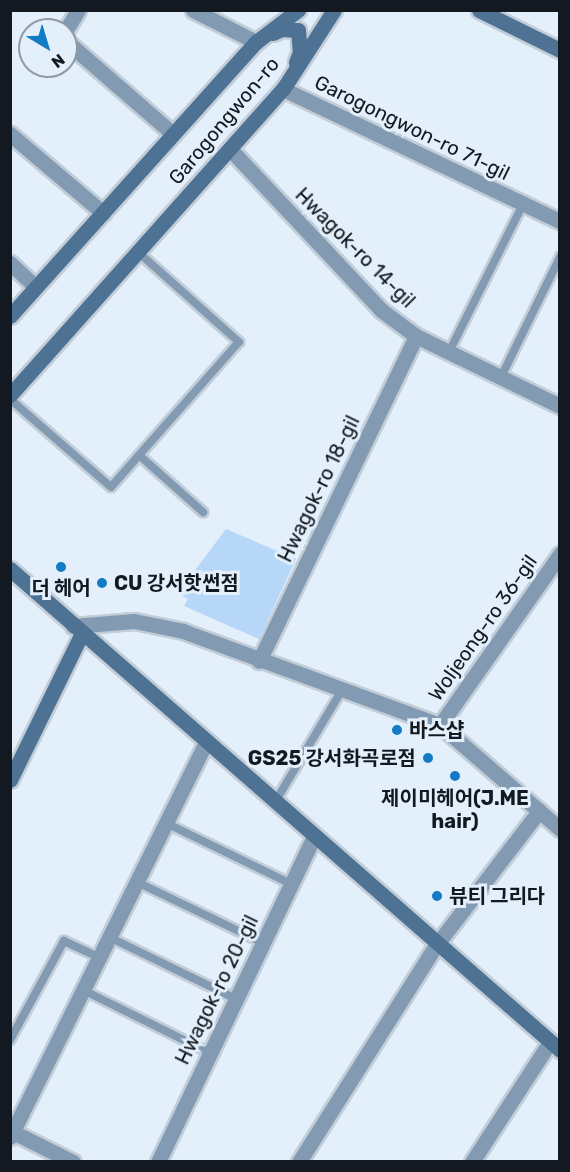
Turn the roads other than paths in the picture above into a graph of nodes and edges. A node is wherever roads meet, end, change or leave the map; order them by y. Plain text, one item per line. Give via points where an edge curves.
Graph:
1 (193, 10) edge
2 (298, 10) edge
3 (334, 10) edge
4 (479, 10) edge
5 (256, 42) junction
6 (560, 50) edge
7 (78, 51) edge
8 (283, 89) junction
9 (10, 134) edge
10 (173, 134) junction
11 (230, 148) junction
12 (523, 204) junction
13 (103, 213) junction
14 (560, 221) edge
15 (138, 252) junction
16 (560, 257) edge
17 (10, 264) edge
18 (36, 287) junction
19 (10, 316) edge
20 (416, 336) junction
21 (449, 352) junction
22 (501, 377) junction
23 (10, 397) edge
24 (560, 406) edge
25 (139, 455) junction
26 (203, 512) dead end
27 (560, 554) edge
28 (10, 569) edge
29 (77, 630) junction
30 (259, 661) junction
31 (342, 690) junction
32 (440, 725) junction
33 (206, 742) junction
34 (10, 780) edge
35 (275, 802) junction
36 (539, 811) junction
37 (166, 823) junction
38 (560, 829) edge
39 (314, 836) junction
40 (136, 882) junction
41 (291, 884) junction
42 (109, 937) junction
43 (263, 943) junction
44 (437, 944) junction
45 (99, 957) junction
46 (83, 990) junction
47 (236, 999) junction
48 (10, 1040) edge
49 (555, 1046) edge
50 (210, 1053) junction
51 (12, 1135) edge
52 (73, 1161) edge
53 (158, 1161) edge
54 (299, 1161) edge
55 (472, 1161) edge

1 - 5 street
2 - 5 main road, Garogongwon-ro
3 - 8 main road, Garogongwon-ro
4 - 6 main road
5 - 8 main road via 282,29 298,30 300,52
5 - 10 main road, Garogongwon-ro
7 - 10 street, Garogongwon-ro
8 - 11 main road, Garogongwon-ro
8 - 12 street, Garogongwon-ro 71-gil
9 - 13 street
10 - 13 main road, Garogongwon-ro
11 - 15 main road, Garogongwon-ro
11 - 20 street, Hwagok-ro 14-gil via 381,310
12 - 14 street, Garogongwon-ro 71-gil
12 - 21 lane, Garogongwon-ro 71-gil
13 - 18 main road, Garogongwon-ro
15 - 23 main road, Garogongwon-ro
15 - 25 lane, Garogongwon-ro via 239,342
16 - 22 lane
17 - 18 street
18 - 19 main road, Garogongwon-ro
20 - 21 street, Hwagok-ro 14-gil
20 - 30 street, Hwagok-ro 18-gil
21 - 22 street, Hwagok-ro 14-gil
22 - 24 street, Hwagok-ro 14-gil
23 - 25 lane, Garogongwon-ro via 111,487
25 - 26 lane
27 - 32 street, Woljeong-ro 36-gil
28 - 29 main road
29 - 30 street via 134,621 183,631
29 - 33 main road
29 - 34 main road
30 - 31 street
31 - 32 street
31 - 35 lane
32 - 36 street
33 - 35 main road
33 - 37 street
35 - 39 main road
36 - 38 street
36 - 44 street
37 - 40 street
37 - 41 lane
39 - 41 street, Hwagok-ro 20-gil
39 - 44 main road
40 - 42 street
40 - 43 lane
41 - 43 street, Hwagok-ro 20-gil
42 - 45 street
42 - 47 lane
43 - 47 street, Hwagok-ro 20-gil
44 - 49 main road
44 - 54 street
45 - 46 street
45 - 48 lane via 64,941
46 - 50 lane
46 - 51 street
47 - 50 street, Hwagok-ro 20-gil
49 - 55 street
50 - 53 street, Hwagok-ro 20-gil
51 - 52 street

